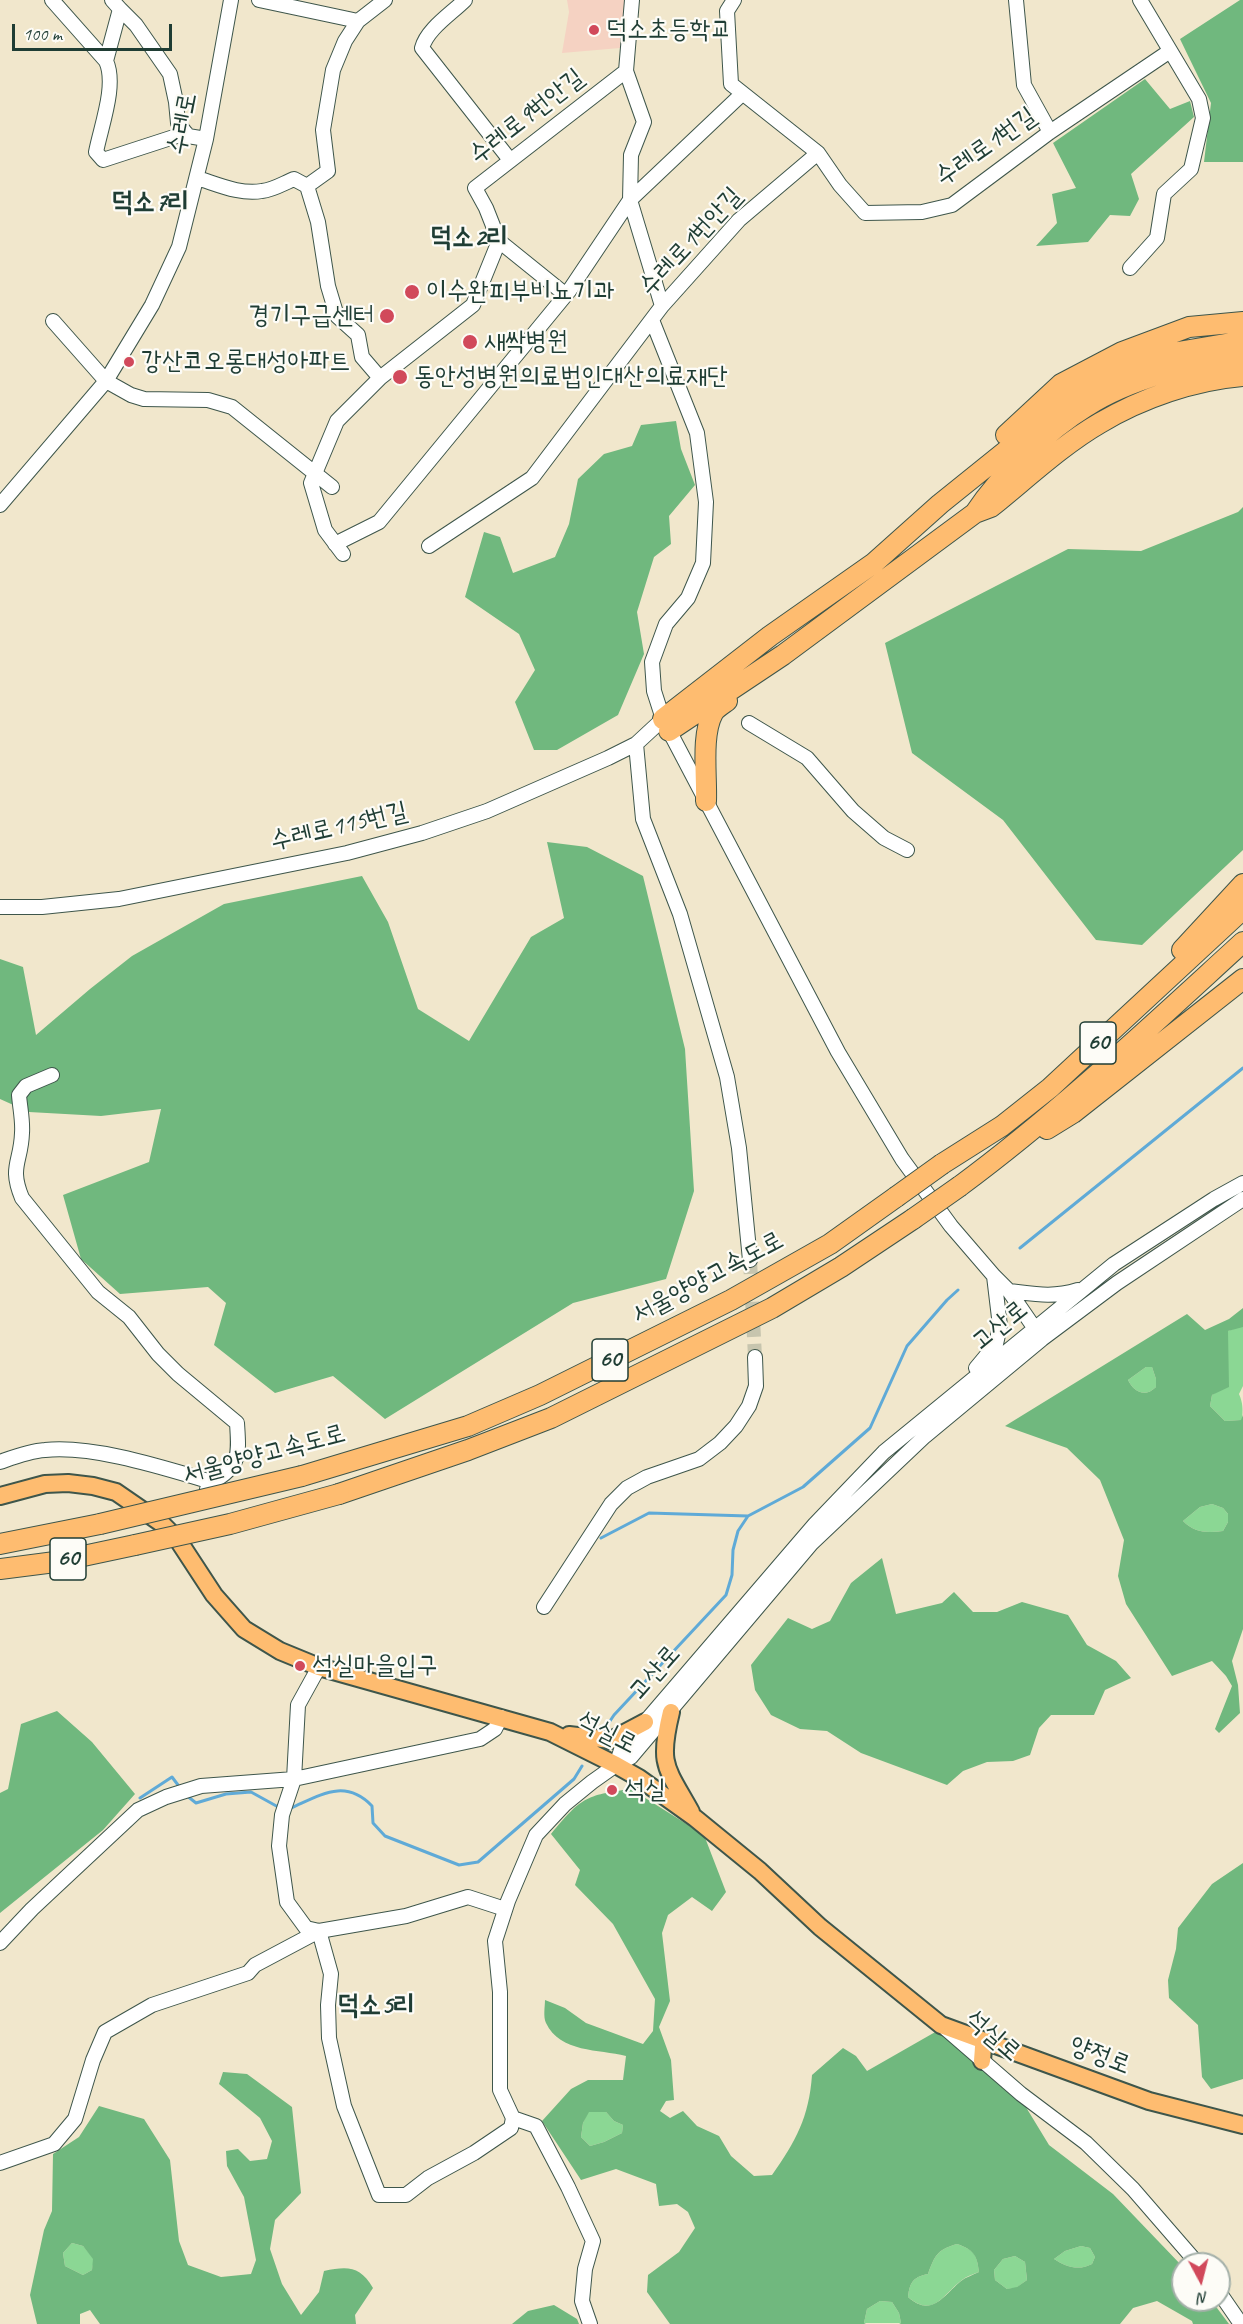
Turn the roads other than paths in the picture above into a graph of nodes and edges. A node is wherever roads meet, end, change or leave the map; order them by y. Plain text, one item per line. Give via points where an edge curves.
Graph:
1 (52, 0) edge
2 (231, 0) edge
3 (259, 0) edge
4 (385, 0) edge
5 (465, 0) edge
6 (632, 0) edge
7 (734, 0) edge
8 (1016, 0) edge
9 (1140, 0) edge
10 (116, 4) edge
11 (358, 21) junction
12 (1170, 51) junction
13 (106, 61) junction
14 (626, 71) junction
15 (742, 94) junction
16 (1050, 132) junction
17 (186, 134) junction
18 (206, 139) junction
19 (819, 153) junction
20 (510, 160) junction
21 (197, 178) junction
22 (308, 186) junction
23 (630, 200) junction
24 (499, 241) junction
25 (1130, 268) dead end
26 (566, 295) junction
27 (662, 306) junction
28 (652, 320) junction
29 (53, 321) dead end
30 (1243, 322) edge
31 (1243, 341) edge
32 (1243, 356) edge
33 (1243, 375) edge
34 (380, 378) junction
35 (106, 381) junction
36 (316, 473) junction
37 (332, 487) dead end
38 (940, 504) junction
39 (0, 506) edge
40 (975, 513) junction
41 (429, 546) dead end
42 (753, 675) junction
43 (749, 723) dead end
44 (666, 725) junction
45 (636, 744) junction
46 (706, 801) junction
47 (907, 850) dead end
48 (1243, 884) edge
49 (0, 907) edge
50 (1243, 909) edge
51 (1243, 942) edge
52 (1243, 979) edge
53 (1088, 1053) junction
54 (52, 1075) dead end
55 (998, 1158) junction
56 (1243, 1183) edge
57 (1243, 1199) edge
58 (750, 1260) tunnel mouth
59 (994, 1276) junction
60 (1085, 1288) junction
61 (1009, 1291) junction
62 (1038, 1334) junction
63 (755, 1357) tunnel mouth
64 (956, 1392) junction
65 (0, 1462) edge
66 (212, 1482) junction
67 (0, 1496) edge
68 (161, 1524) junction
69 (0, 1544) edge
70 (0, 1569) edge
71 (544, 1607) dead end
72 (319, 1667) junction
73 (671, 1712) junction
74 (501, 1718) junction
75 (645, 1722) junction
76 (550, 1732) junction
77 (616, 1765) junction
78 (294, 1779) junction
79 (695, 1818) junction
80 (505, 1910) junction
81 (319, 1931) junction
82 (0, 1943) edge
83 (941, 2025) junction
84 (988, 2041) junction
85 (982, 2061) junction
86 (513, 2118) junction
87 (1243, 2125) edge
88 (0, 2163) edge
89 (1188, 2252) edge
90 (1231, 2309) edge
91 (590, 2324) edge
92 (1241, 2324) edge

1 - 13 street
2 - 18 street, 수레로
3 - 11 street
4 - 11 street
5 - 20 street via 435,28 422,48
6 - 14 street
7 - 15 street, 수레로1번길 via 727,11 730,84
8 - 16 street via 1024,85
9 - 12 street
10 - 13 street
10 - 17 street via 136,25 170,75 178,123
11 - 22 street via 333,70 323,130 328,171
12 - 16 street, 수레로1번길
12 - 25 street via 1199,99 1203,118 1191,169 1164,194 1157,238
13 - 17 street via 111,83 96,152 103,160
14 - 20 street, 수레로9번안길
14 - 23 street via 644,122 631,154
15 - 19 street, 수레로1번길
15 - 23 street
16 - 19 street, 수레로1번길 via 952,205 922,212 865,213
17 - 18 street
18 - 21 street, 수레로
19 - 27 street, 수레로1번안길 via 739,220
20 - 24 street, 수레로9번안길 via 475,188
21 - 22 street via 252,192 294,179
21 - 35 street, 수레로 via 179,248 153,305
22 - 34 street via 337,315 358,335 362,357
23 - 26 street
23 - 27 street
24 - 26 street
24 - 34 street via 473,305
26 - 36 street via 379,522 339,549 325,530 311,483
27 - 28 street, 수레로1번안길
28 - 41 street, 수레로1번안길 via 532,478
28 - 44 street via 697,433 706,502 703,563 688,598 666,624 652,662 654,691
29 - 35 street
30 - 38 highway via 1190,327 1122,352 1061,384
31 - 38 highway via 1223,342 1128,365 1097,380
32 - 40 highway via 1190,366 1132,384 1087,405 1044,438 989,491
33 - 40 highway via 1146,400 1099,423 991,507
34 - 36 street via 337,421
35 - 36 street via 144,399 208,400 232,407
35 - 39 street, 수레로
36 - 37 street
38 - 44 highway via 874,563 770,636
40 - 42 highway
42 - 44 highway
42 - 46 highway via 746,686 714,711 706,748
43 - 47 street via 807,758 853,811 884,838
44 - 45 street, 수레로115번길
44 - 46 street
45 - 49 street, 수레로115번길 via 487,811 347,853 119,899
45 - 58 street via 643,819 680,914 727,1077 739,1148
46 - 59 street via 838,1052 896,1150 951,1226
48 - 53 highway
50 - 53 highway, 서울양양고속도로 / 60
51 - 55 highway, 서울양양고속도로 / 60
52 - 55 highway via 1073,1113
53 - 69 highway, 서울양양고속도로 / 60, bridge via 1002,1126 830,1244 731,1300 540,1395 468,1426 303,1476
54 - 66 street via 26,1086 19,1095 22,1135 16,1183 22,1198 98,1292 129,1317 178,1374 237,1423 236,1463
55 - 70 highway, 서울양양고속도로 / 60, bridge via 841,1267 772,1308 551,1418 339,1494 230,1524 55,1562
56 - 60 street, 고산로 via 1114,1264
57 - 62 street, 고산로
59 - 61 street
59 - 64 street via 1000,1326 996,1344
60 - 61 street via 1044,1296
60 - 62 street, 고산로
61 - 62 street
62 - 64 street, 고산로
62 - 73 street, 고산로 via 811,1544
63 - 71 street via 756,1386 736,1426 699,1459 647,1476 627,1488 611,1504
64 - 75 street, 고산로 via 884,1452 815,1524
65 - 66 street via 42,1450 74,1449
66 - 68 street via 194,1504 166,1515
67 - 68 main road, 석실로 via 45,1484 93,1486 116,1492
68 - 72 main road, 석실로 via 178,1540 214,1595 244,1629 280,1651
72 - 74 main road, 석실로
72 - 78 street via 298,1705
73 - 77 street, 고산로 via 631,1757
73 - 79 main road via 664,1760
74 - 76 main road, 석실로
74 - 78 street via 495,1729 480,1739
75 - 76 main road via 611,1740
75 - 77 street, 고산로 via 621,1750
76 - 77 main road, 석실로
77 - 79 main road, 석실로
77 - 80 street via 565,1804 536,1835
78 - 81 street via 282,1815 279,1846 287,1902 306,1928
78 - 82 street via 201,1786 138,1810
79 - 83 main road, 석실로
80 - 81 street via 468,1898 406,1916
80 - 86 street via 495,1941 501,2090
81 - 86 street via 331,1974 329,2038 344,2106 379,2195 406,2195 511,2128
81 - 88 street via 255,1965 248,1973 152,2005 105,2032 75,2120 54,2144
83 - 84 main road, 양정로
83 - 85 street, 석실로
84 - 85 main road via 983,2047
84 - 87 main road, 양정로 via 1149,2101
85 - 89 street, 석실로 via 1086,2143 1133,2189
86 - 91 street via 536,2126 593,2241 582,2301
90 - 92 street

